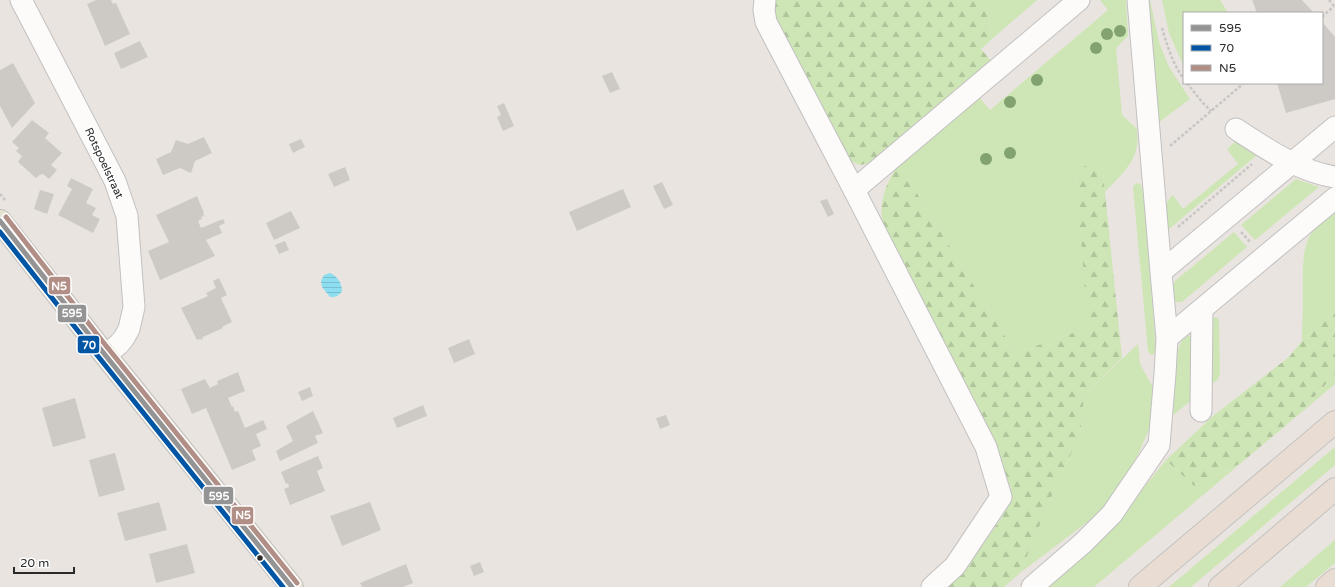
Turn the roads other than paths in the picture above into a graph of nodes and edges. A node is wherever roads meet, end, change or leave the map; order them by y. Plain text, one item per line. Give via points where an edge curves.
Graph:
1 (21, 0) edge
2 (765, 0) edge
3 (1079, 0) edge
4 (1138, 0) edge
5 (1335, 128) edge
6 (1236, 129) dead end
7 (1293, 162) junction
8 (1335, 176) edge
9 (854, 190) junction
10 (1335, 198) edge
11 (0, 221) edge
12 (1162, 272) junction
13 (1202, 309) junction
14 (1167, 338) junction
15 (106, 355) junction
16 (1201, 411) dead end
17 (1335, 422) edge
18 (1335, 489) edge
19 (1335, 580) edge
20 (292, 587) edge
21 (932, 587) edge
22 (1032, 587) edge
23 (1140, 587) edge
24 (1220, 587) edge
25 (1327, 587) edge

1 - 15 street, Rotspoelstraat via 115,181 127,216 134,307 124,338
2 - 9 street via 766,22
3 - 9 street
4 - 12 street
5 - 7 street
6 - 7 street
7 - 8 street
7 - 12 street
9 - 21 street via 986,447 1001,497 955,566
10 - 13 street
11 - 15 main road
12 - 14 street
13 - 14 street
13 - 16 street
14 - 22 street via 1159,445 1112,514
15 - 20 main road
17 - 23 highway
18 - 24 highway
19 - 25 highway

